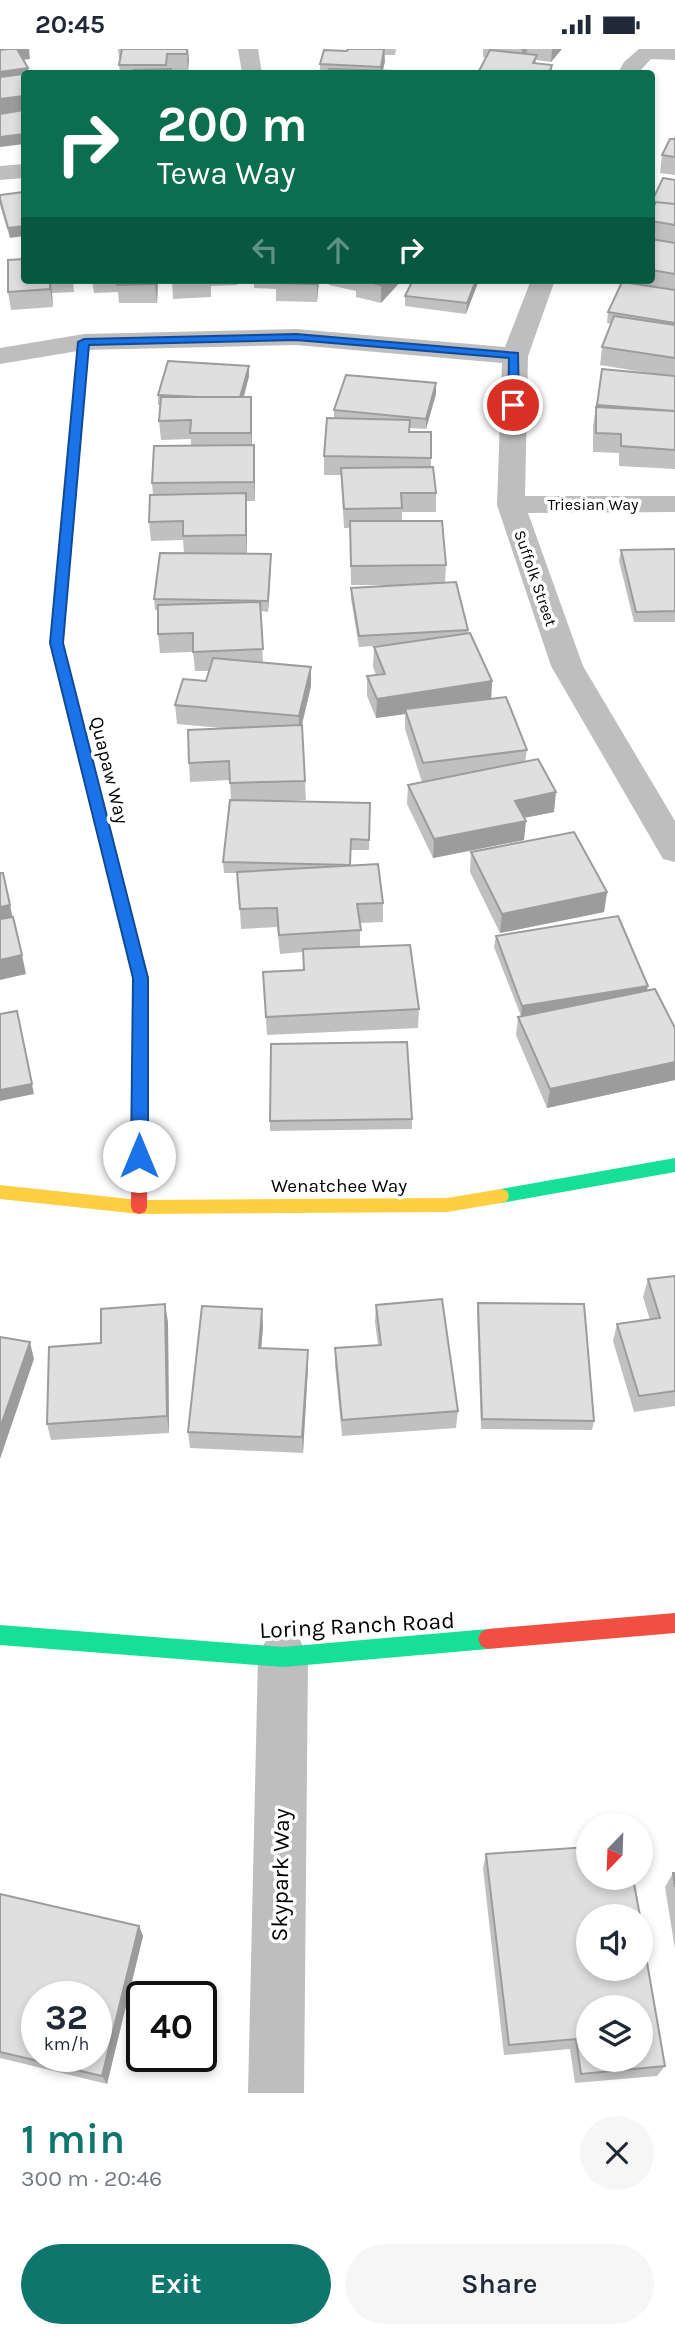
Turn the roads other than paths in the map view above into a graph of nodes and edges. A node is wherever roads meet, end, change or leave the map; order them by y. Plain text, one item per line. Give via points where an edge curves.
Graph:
1 (248, 49) edge
2 (675, 54) edge
3 (252, 70) edge
4 (629, 70) edge
5 (21, 171) edge
6 (0, 173) edge
7 (541, 284) edge
8 (84, 342) junction
9 (514, 355) junction
10 (0, 356) edge
11 (675, 504) edge
12 (511, 505) junction
13 (675, 850) edge
14 (675, 1165) edge
15 (0, 1192) edge
16 (139, 1207) junction
17 (675, 1623) edge
18 (0, 1635) edge
19 (283, 1657) junction
20 (276, 2093) edge

1 - 3 street
2 - 4 street via 646,53
5 - 6 street
7 - 9 street, Suffolk Street
8 - 9 street via 296,337
8 - 10 street
8 - 16 street, Quapaw Way via 56,643 141,978
9 - 12 street, Suffolk Street
11 - 12 street, Triesian Way
12 - 13 street, Suffolk Street via 566,666
14 - 16 street, Wenatchee Way via 447,1205
15 - 16 street, Wenatchee Way
17 - 19 street, Loring Ranch Road
18 - 19 street, Loring Ranch Road
19 - 20 street, Skypark Way

